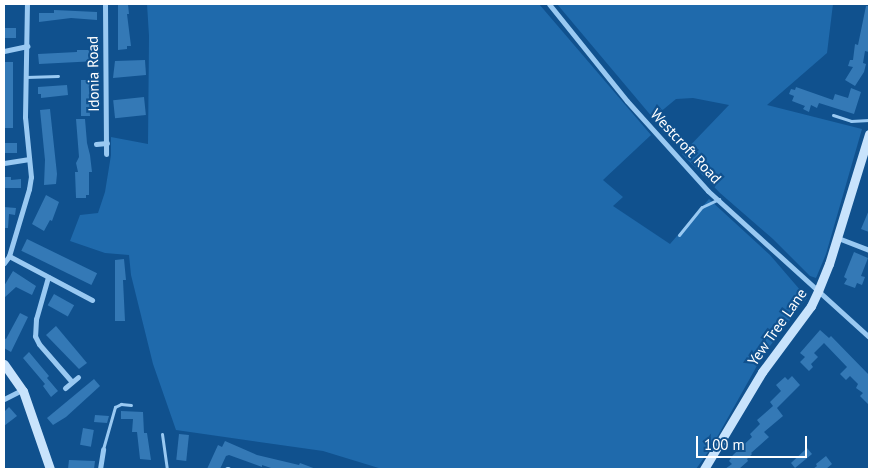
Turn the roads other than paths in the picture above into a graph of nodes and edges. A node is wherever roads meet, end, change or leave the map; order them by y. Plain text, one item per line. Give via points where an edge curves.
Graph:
1 (27, 4) edge
2 (105, 4) edge
3 (548, 4) edge
4 (27, 46) junction
5 (4, 51) edge
6 (58, 76) dead end
7 (26, 77) junction
8 (834, 115) dead end
9 (869, 120) edge
10 (869, 134) edge
11 (106, 143) junction
12 (96, 144) dead end
13 (106, 154) dead end
14 (28, 159) junction
15 (4, 163) edge
16 (719, 199) junction
17 (679, 235) dead end
18 (838, 238) junction
19 (869, 250) edge
20 (9, 256) junction
21 (4, 263) edge
22 (48, 277) junction
23 (818, 291) junction
24 (92, 300) dead end
25 (869, 338) edge
26 (4, 364) edge
27 (78, 377) dead end
28 (72, 382) junction
29 (64, 388) dead end
30 (22, 390) junction
31 (4, 399) edge
32 (131, 405) dead end
33 (162, 434) dead end
34 (103, 449) joint
35 (50, 469) edge
36 (100, 469) edge
37 (167, 469) edge
38 (704, 469) edge

1 - 4 street
2 - 11 street, Idonia Road
3 - 16 street, Westcroft Road via 628,101 708,191
4 - 5 street
4 - 7 street
6 - 7 lane
7 - 14 street
8 - 9 lane via 851,121
10 - 18 street, Yew Tree Lane
11 - 12 street
11 - 13 street, Idonia Road
14 - 15 street
14 - 20 street via 29,189
16 - 17 lane via 702,207
16 - 23 street, Westcroft Road
18 - 19 street
18 - 23 street, Yew Tree Lane
20 - 21 street
20 - 22 street
22 - 24 street
22 - 28 street via 36,319 35,336
23 - 25 street, Westcroft Road
23 - 38 street, Yew Tree Lane via 762,372
26 - 30 street
27 - 28 street
28 - 29 street
30 - 31 street
30 - 35 street
32 - 34 lane via 115,407
33 - 37 lane
34 - 36 street

